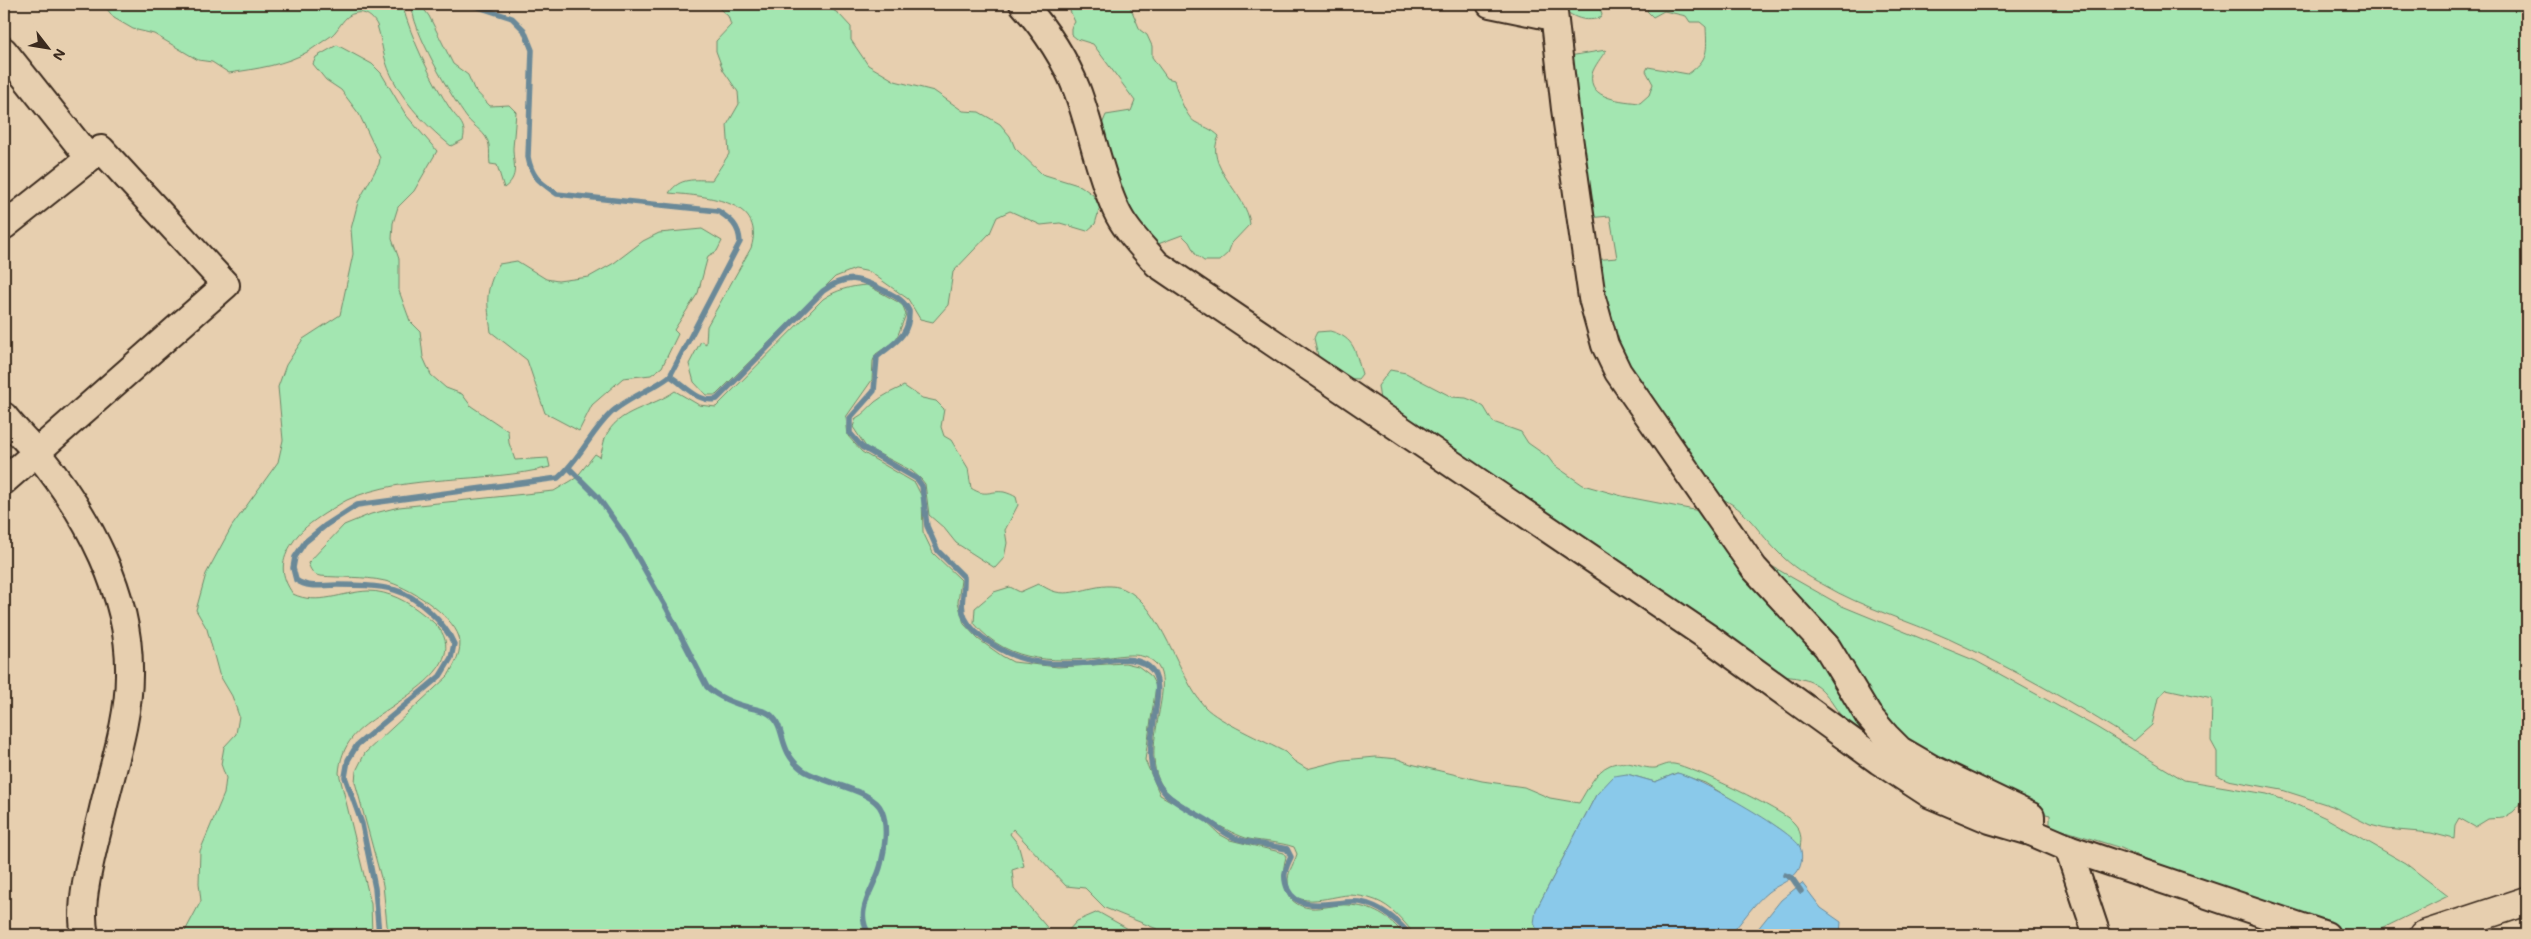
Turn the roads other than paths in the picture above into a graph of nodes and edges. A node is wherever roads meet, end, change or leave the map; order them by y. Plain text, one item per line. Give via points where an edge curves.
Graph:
1 (1023, 4) edge
2 (1490, 4) edge
3 (1553, 10) edge
4 (4, 51) edge
5 (89, 158) junction
6 (4, 226) edge
7 (4, 416) edge
8 (37, 453) junction
9 (4, 482) edge
10 (2031, 832) junction
11 (2068, 848) junction
12 (2527, 901) edge
13 (85, 935) edge
14 (2097, 935) edge
15 (2326, 935) edge
16 (2424, 935) edge

1 - 10 street via 1064,63 1077,90 1101,174 1116,211 1157,264 1709,638 1879,761 1931,794 1990,820
2 - 3 street
3 - 10 street via 1592,298 1605,345 1618,372 1754,568 1827,647 1868,715 1886,736 1900,750 1931,768 2031,816
4 - 5 street
5 - 6 street
5 - 8 street via 101,148 226,285
7 - 8 street
8 - 9 street
8 - 13 street via 87,525 114,586 129,639 130,677 81,920
10 - 11 street
11 - 14 street
11 - 15 street
12 - 16 main road

